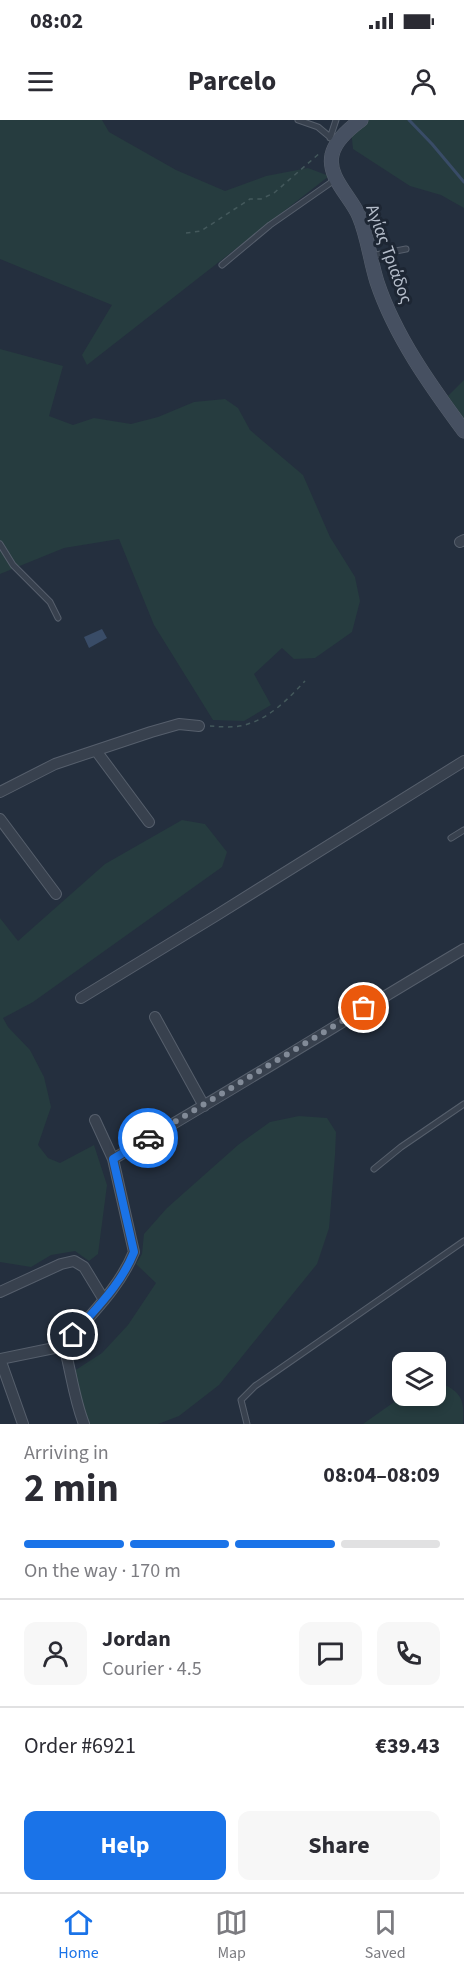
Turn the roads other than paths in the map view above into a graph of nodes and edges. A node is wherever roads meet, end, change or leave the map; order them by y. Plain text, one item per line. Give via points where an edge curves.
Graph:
1 (298, 120) edge
2 (336, 120) edge
3 (361, 120) edge
4 (333, 142) junction
5 (337, 178) junction
6 (406, 249) dead end
7 (371, 256) junction
8 (222, 265) dead end
9 (464, 431) edge
10 (0, 544) edge
11 (58, 618) dead end
12 (199, 726) road end
13 (97, 752) junction
14 (464, 761) edge
15 (0, 792) edge
16 (0, 819) edge
17 (149, 822) dead end
18 (464, 830) edge
19 (451, 838) dead end
20 (56, 894) dead end
21 (464, 949) edge
22 (81, 998) dead end
23 (155, 1017) dead end
24 (464, 1104) edge
25 (204, 1106) junction
26 (95, 1120) dead end
27 (113, 1159) junction
28 (374, 1169) dead end
29 (464, 1241) edge
30 (0, 1292) edge
31 (104, 1300) junction
32 (64, 1346) junction
33 (0, 1359) edge
34 (23, 1424) edge
35 (84, 1424) edge
36 (247, 1424) edge

1 - 4 lane via 318,127
2 - 4 lane
3 - 4 street
4 - 5 street, Αγίας Τριάδος
5 - 7 street, Αγίας Τριάδος via 358,212
5 - 8 lane
6 - 7 lane
7 - 9 street, Αγίας Τριάδος via 377,282 408,347
10 - 11 lane via 13,566 50,602
12 - 13 street via 179,724
13 - 15 street via 55,764
13 - 17 street
14 - 22 street
16 - 20 street
18 - 19 lane
21 - 25 street
23 - 25 street
24 - 28 lane
25 - 27 street
26 - 27 street
27 - 31 street via 134,1252
29 - 36 lane via 255,1386 241,1401
30 - 31 street via 74,1261 84,1267
31 - 32 street
32 - 33 street
32 - 35 street
33 - 34 street

